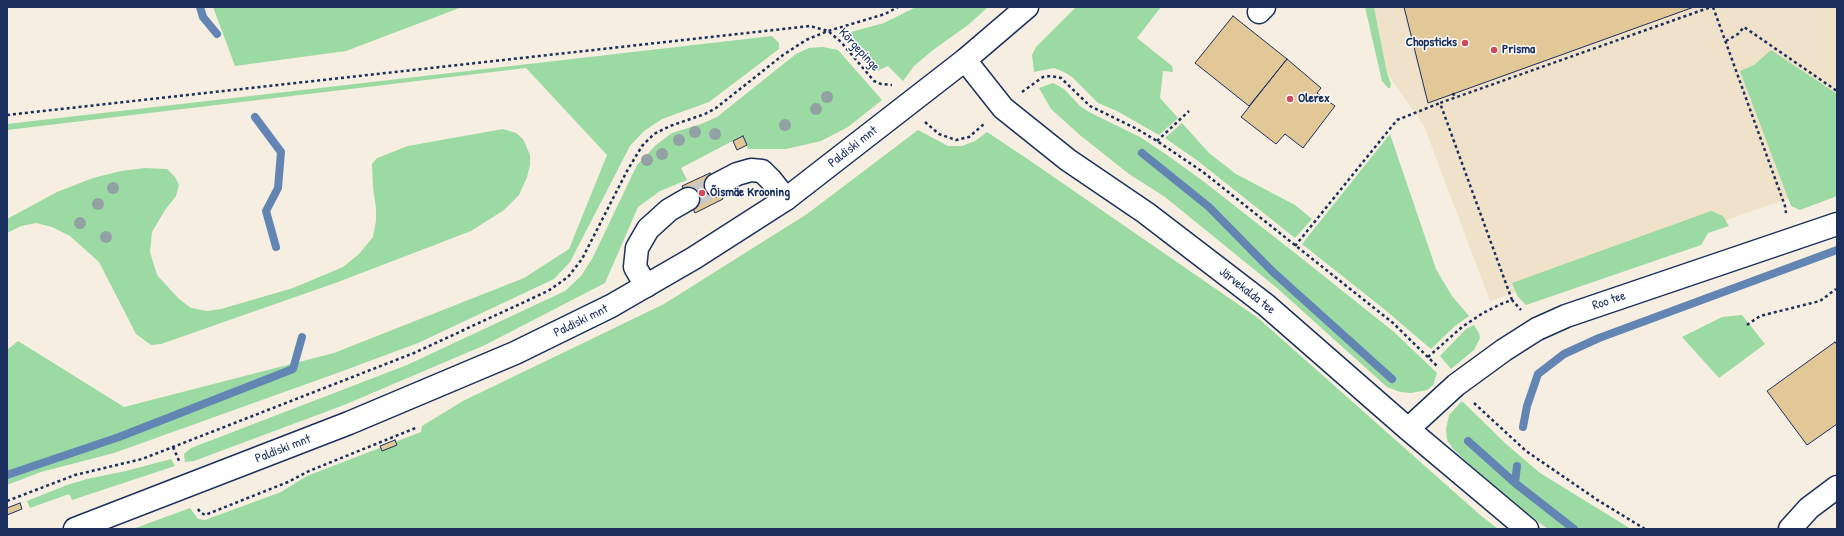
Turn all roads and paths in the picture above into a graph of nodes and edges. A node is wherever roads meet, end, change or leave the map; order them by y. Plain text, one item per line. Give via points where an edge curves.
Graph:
1 (898, 7) edge
2 (1027, 7) edge
3 (1712, 7) edge
4 (828, 31) junction
5 (1726, 41) junction
6 (965, 60) junction
7 (1035, 82) dead end
8 (894, 87) dead end
9 (1837, 91) edge
10 (1453, 93) dead end
11 (1455, 98) junction
12 (1440, 103) junction
13 (1189, 111) dead end
14 (7, 115) edge
15 (927, 124) dead end
16 (980, 127) dead end
17 (1157, 141) junction
18 (716, 185) tunnel mouth
19 (688, 199) tunnel mouth
20 (786, 199) junction
21 (1786, 214) dead end
22 (1837, 224) edge
23 (1295, 246) junction
24 (646, 286) junction
25 (1837, 289) edge
26 (1512, 300) dead end
27 (1747, 325) dead end
28 (1439, 368) dead end
29 (1471, 400) dead end
30 (1408, 429) junction
31 (1837, 487) edge
32 (7, 501) edge
33 (75, 529) edge
34 (1527, 529) edge
35 (1645, 529) edge
36 (1790, 529) edge

1 - 4 path via 885,14
2 - 6 street, Paldiski mnt
3 - 5 path
3 - 11 path
4 - 8 path, Kõrgepinge via 841,42 874,81
4 - 14 path, Kõrgepinge via 810,26 648,42
4 - 32 path via 806,40 783,55 716,108 670,126 650,138 627,171 582,259 568,278 548,291 414,353 142,459 75,475
5 - 9 path via 1744,27
5 - 21 path
6 - 20 street, Paldiski mnt
6 - 30 street, Järvekalda tee via 1003,108 1068,160 1146,214 1266,305
7 - 17 path via 1043,77 1061,78 1090,106
10 - 11 path
11 - 12 path
12 - 23 path via 1397,120
12 - 26 path
13 - 17 path
15 - 16 path via 939,134 956,140 969,137
17 - 23 path via 1202,172
18 - 20 street via 737,174 751,170 762,171
19 - 24 street via 669,210 648,229 637,248 635,267
20 - 24 street, Paldiski mnt
22 - 30 street, Roo tee via 1566,316 1537,329 1456,385
23 - 28 path via 1393,324
24 - 33 street, Paldiski mnt via 515,353 349,423
25 - 27 path via 1820,301 1760,316
29 - 35 path via 1531,455
30 - 34 street, Järvekalda tee
31 - 36 street via 1809,508

